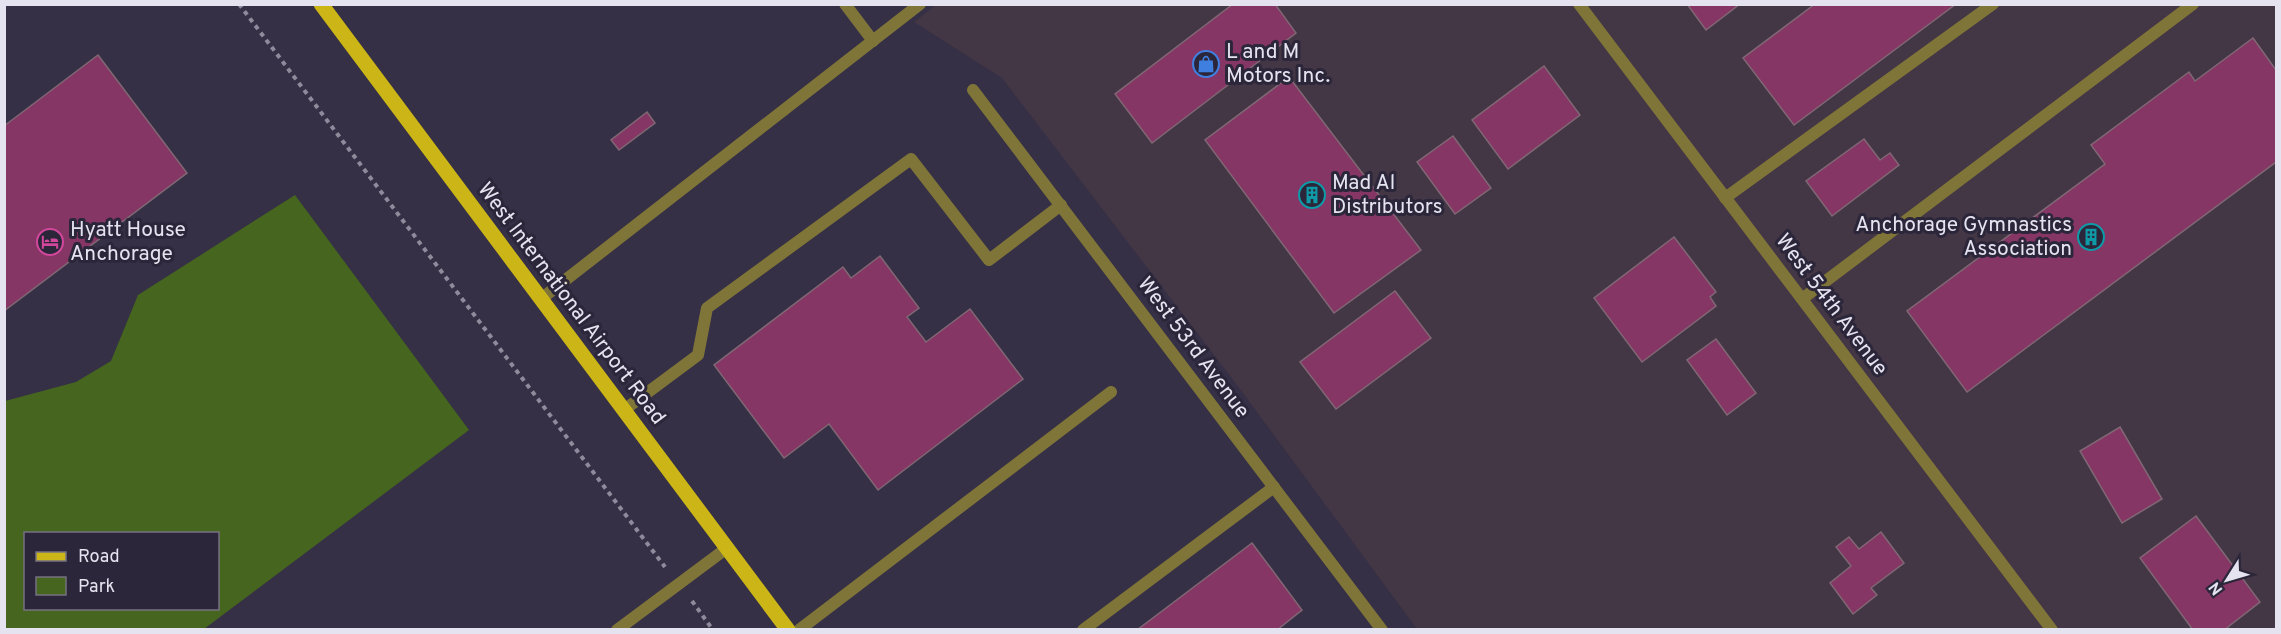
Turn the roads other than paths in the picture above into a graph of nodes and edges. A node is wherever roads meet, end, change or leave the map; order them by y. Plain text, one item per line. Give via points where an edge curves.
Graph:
1 (321, 4) edge
2 (845, 4) edge
3 (920, 4) edge
4 (1579, 4) edge
5 (1993, 4) edge
6 (2193, 4) edge
7 (873, 41) junction
8 (973, 90) dead end
9 (1725, 198) junction
10 (1060, 205) junction
11 (541, 299) junction
12 (1802, 299) junction
13 (1111, 392) dead end
14 (624, 410) junction
15 (1274, 487) junction
16 (727, 548) junction
17 (617, 630) edge
18 (788, 630) edge
19 (799, 630) edge
20 (1083, 630) edge
21 (1382, 630) edge
22 (2052, 630) edge

1 - 11 main road, West International Airport Road
2 - 7 street
3 - 7 street
4 - 9 street, West 54th Avenue
5 - 9 street
6 - 12 street
7 - 11 street
8 - 10 street, West 53rd Avenue
9 - 12 street, West 54th Avenue
10 - 14 street via 989,260 910,159 707,308 698,355
10 - 15 street, West 53rd Avenue
11 - 14 main road, West International Airport Road
12 - 22 street, West 54th Avenue
13 - 19 street
14 - 16 main road, West International Airport Road
15 - 20 street
15 - 21 street, West 53rd Avenue
16 - 17 street
16 - 18 main road, West International Airport Road

